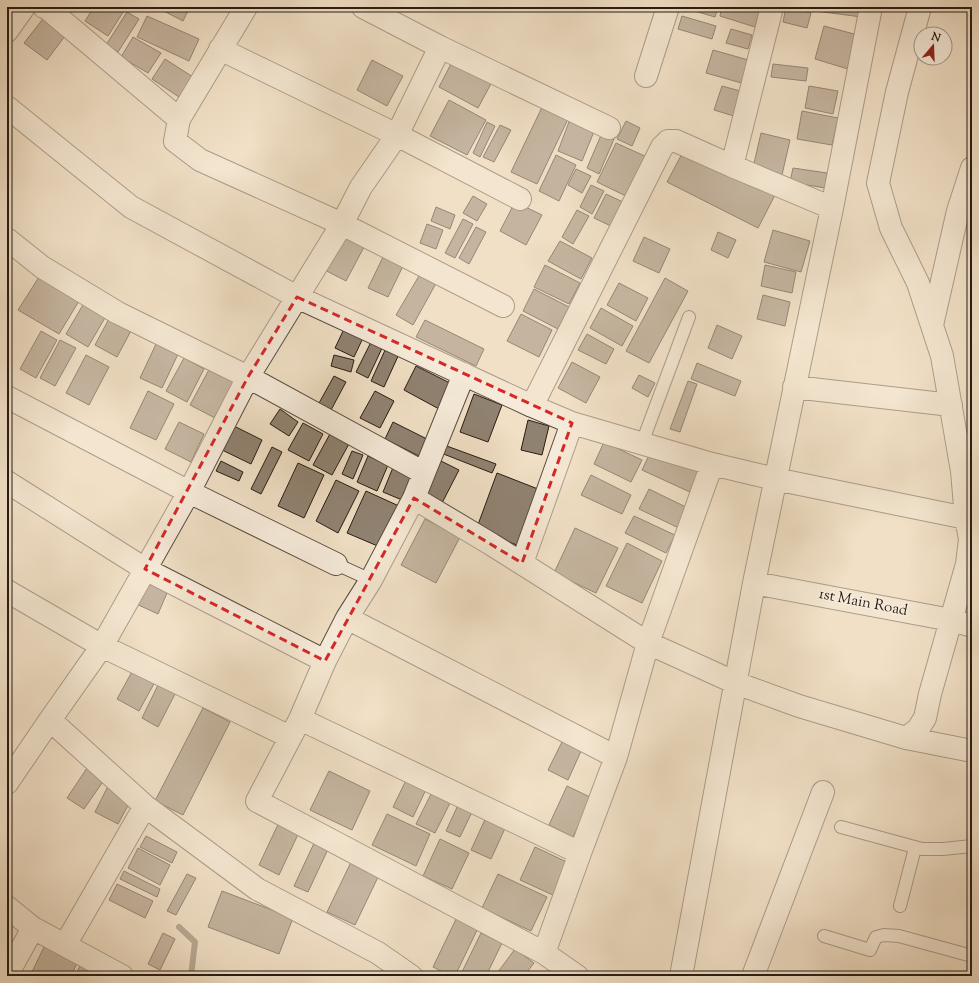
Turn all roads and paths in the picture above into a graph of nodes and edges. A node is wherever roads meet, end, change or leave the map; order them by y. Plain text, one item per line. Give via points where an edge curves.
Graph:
1 (24, 7) edge
2 (44, 7) edge
3 (363, 7) edge
4 (668, 7) edge
5 (772, 7) edge
6 (871, 7) edge
7 (920, 7) edge
8 (237, 10) edge
9 (7, 31) edge
10 (440, 47) junction
11 (220, 49) junction
12 (646, 76) dead end
13 (7, 107) edge
14 (179, 119) junction
15 (609, 128) dead end
16 (397, 135) junction
17 (732, 166) junction
18 (972, 168) edge
19 (520, 199) dead end
20 (832, 208) junction
21 (342, 224) junction
22 (7, 239) edge
23 (297, 297) junction
24 (503, 306) dead end
25 (689, 317) dead end
26 (932, 325) junction
27 (464, 374) junction
28 (248, 377) junction
29 (794, 387) junction
30 (7, 397) edge
31 (951, 405) junction
32 (532, 406) junction
33 (572, 423) junction
34 (642, 443) junction
35 (712, 464) junction
36 (424, 473) junction
37 (775, 479) junction
38 (7, 482) edge
39 (188, 492) junction
40 (414, 498) junction
41 (966, 518) junction
42 (522, 563) junction
43 (336, 564) joint
44 (145, 569) junction
45 (371, 580) junction
46 (754, 583) junction
47 (7, 591) edge
48 (347, 618) junction
49 (951, 620) junction
50 (972, 626) edge
51 (648, 642) junction
52 (102, 646) junction
53 (325, 661) junction
54 (736, 683) junction
55 (300, 718) junction
56 (50, 720) junction
57 (290, 737) junction
58 (906, 738) junction
59 (972, 751) edge
60 (616, 757) junction
61 (14, 758) edge
62 (7, 783) edge
63 (823, 792) dead end
64 (145, 806) junction
65 (840, 827) dead end
66 (972, 846) edge
67 (915, 848) junction
68 (580, 853) junction
69 (900, 906) dead end
70 (7, 907) edge
71 (33, 928) junction
72 (824, 936) dead end
73 (65, 945) junction
74 (544, 953) junction
75 (972, 956) edge
76 (7, 975) edge
77 (122, 976) edge
78 (411, 976) edge
79 (577, 976) edge
80 (681, 976) edge
81 (753, 976) edge

1 - 9 street
2 - 14 street
3 - 10 street
4 - 12 street
5 - 17 street
6 - 20 street
7 - 26 street via 897,92 878,183 891,228 918,283
8 - 11 street
10 - 15 street
10 - 16 street
11 - 14 street
11 - 16 street
13 - 23 street via 131,207
14 - 21 street via 174,141 200,160
16 - 19 street
16 - 21 street via 361,187
17 - 20 street
17 - 32 street via 676,141 668,141 662,147
18 - 26 street via 958,211
20 - 29 street
21 - 23 street
21 - 24 street
22 - 28 street via 42,267 118,313
23 - 27 street
23 - 28 street
25 - 34 lane
26 - 31 street via 942,356
27 - 32 street
27 - 36 street
28 - 36 street
28 - 39 street
29 - 31 street
29 - 37 street
30 - 39 street
31 - 41 street via 962,471
32 - 33 street
33 - 34 street
33 - 42 street
34 - 35 street
35 - 37 street
35 - 51 street
36 - 40 street
37 - 41 street
37 - 46 street
38 - 44 street
39 - 43 street
39 - 44 street
40 - 42 street
40 - 45 street
41 - 49 street via 970,539 967,564
42 - 51 street
43 - 45 lane
44 - 52 street
44 - 53 street
45 - 48 street
46 - 49 street, 1st Main Road
46 - 54 street
47 - 52 street
48 - 53 street
48 - 60 street
49 - 50 street, 1st Main Road
49 - 58 street via 925,718 918,729
51 - 54 street
51 - 60 street
52 - 56 street
52 - 57 street
53 - 55 street
54 - 58 street via 798,706
54 - 80 street
55 - 57 street
55 - 68 street
56 - 61 street
56 - 64 street
57 - 74 street via 257,801
58 - 59 street
60 - 68 street
61 - 62 street
63 - 81 street
64 - 73 street
64 - 78 street via 257,889 378,953
65 - 67 lane
66 - 67 lane via 922,850
67 - 69 lane
68 - 74 street
70 - 71 street
71 - 73 street
71 - 76 street
72 - 75 lane via 870,950 876,937 892,934
73 - 77 street
74 - 79 street

